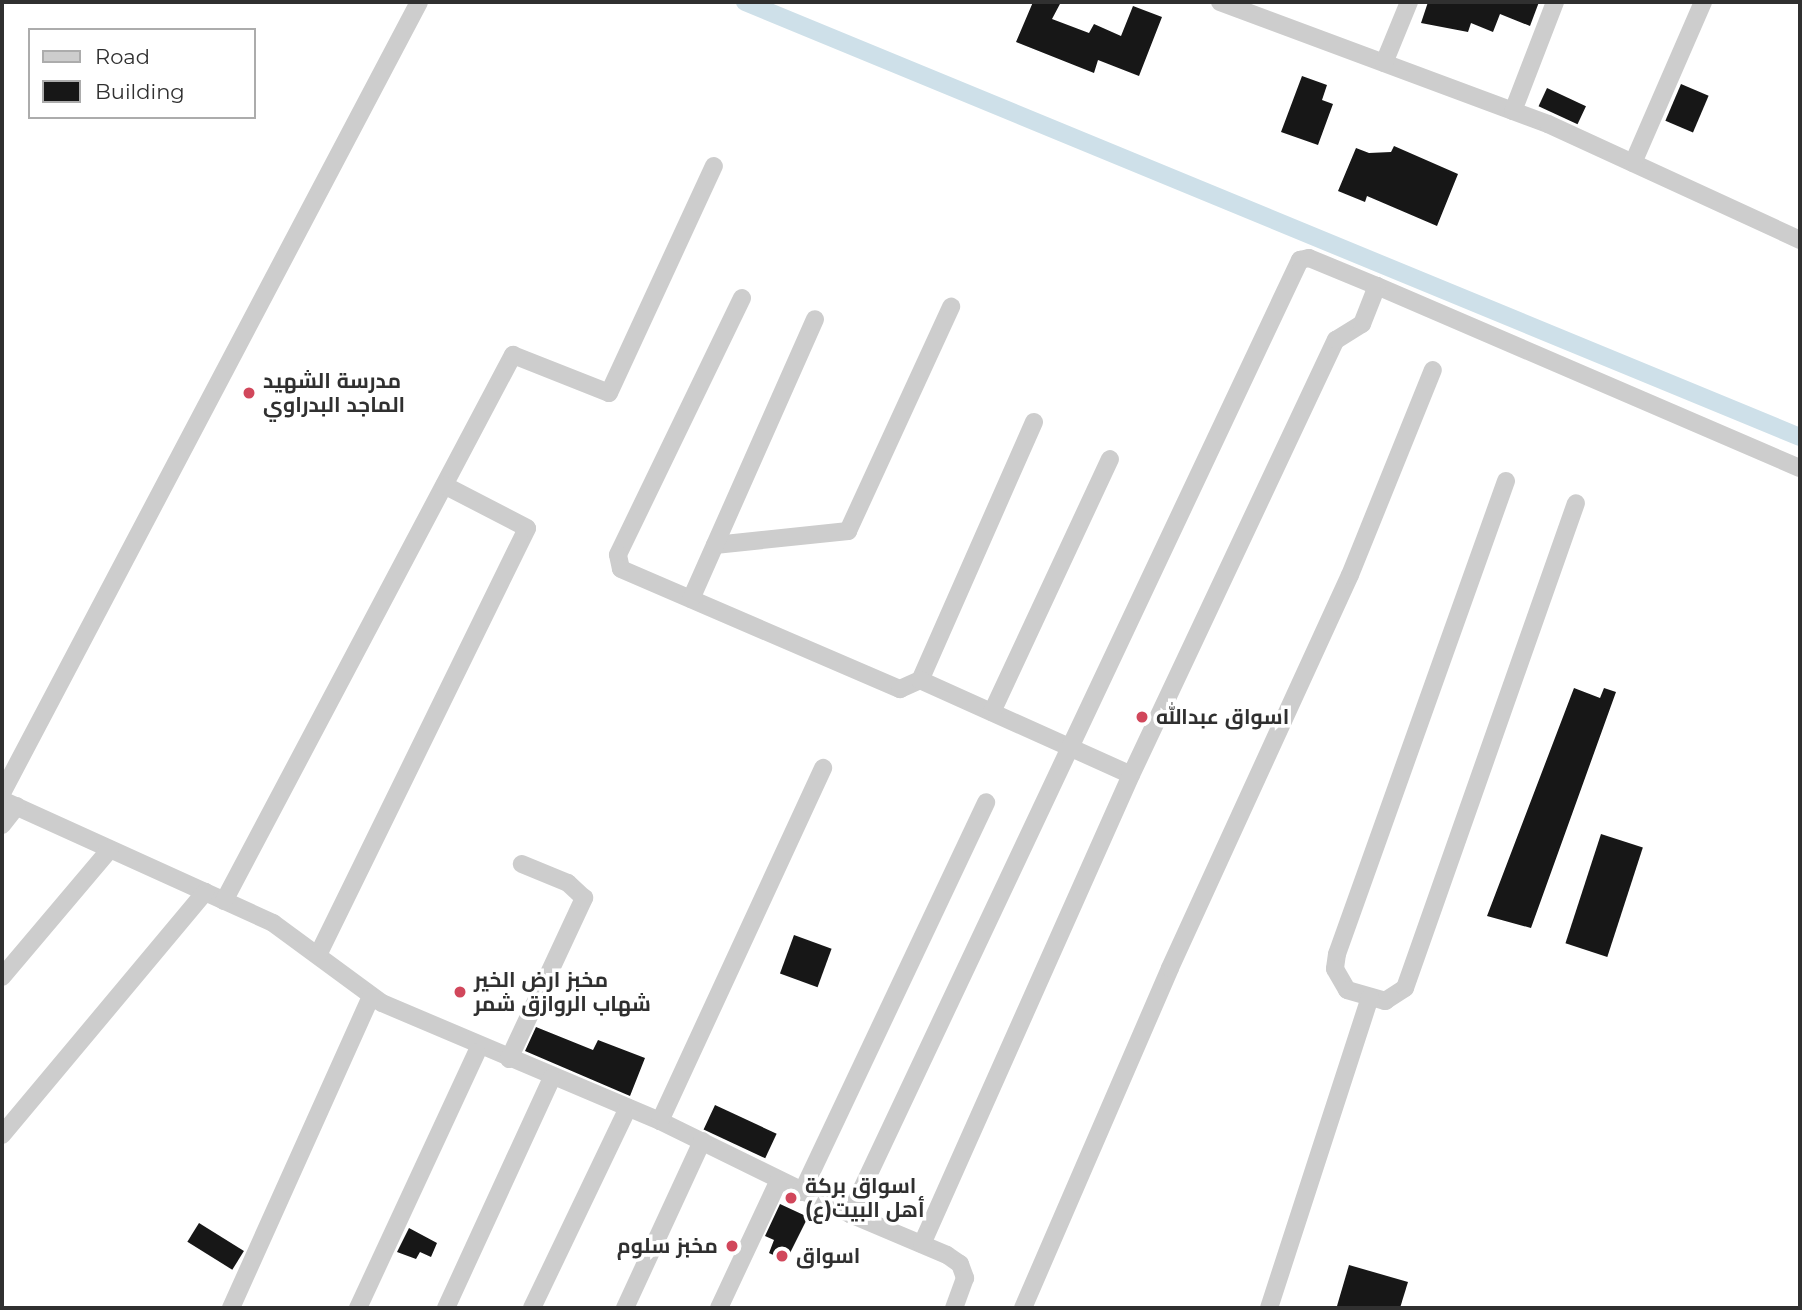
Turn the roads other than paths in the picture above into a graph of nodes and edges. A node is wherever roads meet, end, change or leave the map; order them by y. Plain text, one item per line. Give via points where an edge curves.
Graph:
1 (419, 2) edge
2 (1220, 2) edge
3 (1409, 2) edge
4 (1555, 2) edge
5 (1703, 2) edge
6 (1384, 63) junction
7 (1513, 111) junction
8 (1633, 163) junction
9 (714, 166) dead end
10 (1800, 240) edge
11 (1377, 286) junction
12 (742, 298) dead end
13 (951, 307) dead end
14 (815, 319) dead end
15 (1433, 370) dead end
16 (1034, 422) dead end
17 (1110, 459) dead end
18 (1800, 468) edge
19 (1506, 481) dead end
20 (444, 485) junction
21 (1576, 503) dead end
22 (715, 545) junction
23 (691, 599) junction
24 (920, 680) junction
25 (992, 712) junction
26 (1068, 746) junction
27 (823, 768) dead end
28 (1131, 775) junction
29 (2, 793) edge
30 (986, 802) dead end
31 (9, 803) edge
32 (2, 825) edge
33 (110, 849) junction
34 (523, 864) dead end
35 (205, 892) junction
36 (225, 901) junction
37 (317, 955) junction
38 (2, 977) edge
39 (1370, 997) junction
40 (371, 998) junction
41 (477, 1052) dead end
42 (509, 1059) junction
43 (552, 1078) junction
44 (628, 1108) junction
45 (660, 1121) junction
46 (2, 1135) edge
47 (702, 1141) junction
48 (779, 1180) junction
49 (802, 1192) junction
50 (850, 1214) junction
51 (922, 1244) junction
52 (231, 1308) edge
53 (358, 1308) edge
54 (446, 1308) edge
55 (532, 1308) edge
56 (625, 1308) edge
57 (719, 1308) edge
58 (954, 1308) edge
59 (1023, 1308) edge
60 (1269, 1308) edge

1 - 29 street
2 - 6 street
3 - 6 street
4 - 7 street
5 - 8 street
6 - 7 street
7 - 8 street
8 - 10 street
9 - 20 street via 609,393 513,355
11 - 18 street
11 - 26 street via 1309,258 1293,268
11 - 28 street via 1362,324 1336,340
12 - 23 street via 618,555 628,574
13 - 22 street via 848,531
14 - 22 street
15 - 59 street via 1350,575 1170,968
16 - 24 street
17 - 25 street
19 - 39 street via 1337,954 1339,981 1347,990
20 - 36 street
20 - 37 street via 527,528
21 - 39 street via 1413,970 1397,996 1385,1001
22 - 23 street
23 - 24 street via 900,689
24 - 25 street
25 - 26 street
26 - 28 street
26 - 50 street
27 - 45 street
28 - 51 street
30 - 49 street
31 - 32 street
31 - 33 street
33 - 35 street
33 - 38 street
34 - 42 street via 578,889 584,909
35 - 36 street
35 - 46 street
36 - 37 street via 298,937
37 - 40 street
39 - 60 street
40 - 42 street
40 - 52 street
41 - 53 street
42 - 43 street
43 - 44 street
43 - 54 street
44 - 45 street
44 - 55 street
45 - 47 street
47 - 48 street
47 - 56 street
48 - 49 street
48 - 57 street
49 - 50 street
50 - 51 street
51 - 58 street via 960,1264 965,1278

